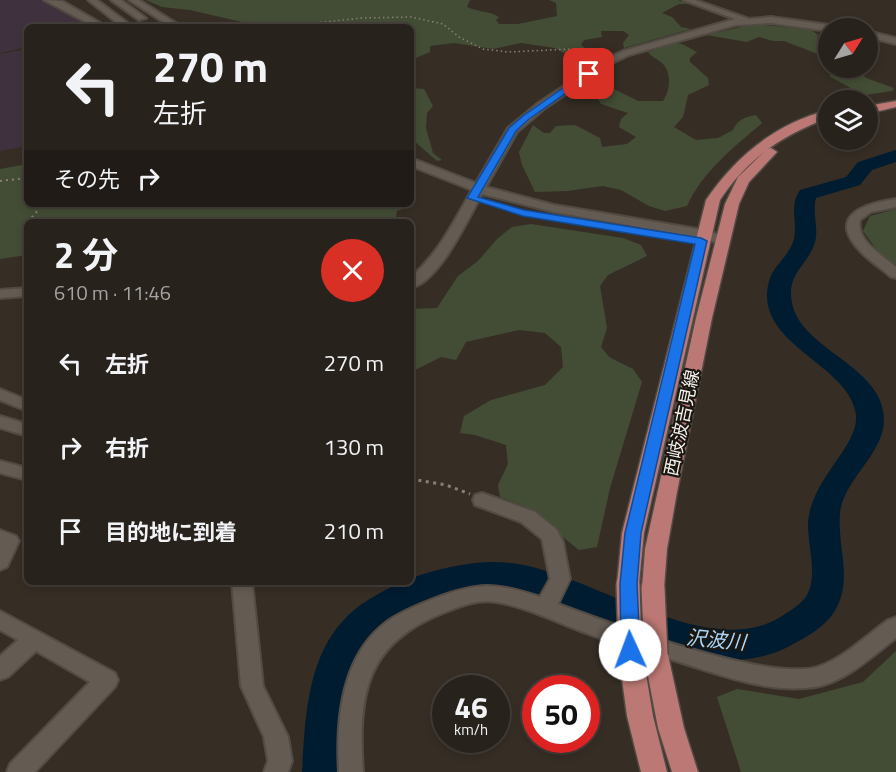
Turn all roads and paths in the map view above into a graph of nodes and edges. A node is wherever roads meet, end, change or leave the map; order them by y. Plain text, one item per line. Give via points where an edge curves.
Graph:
1 (48, 0) edge
2 (92, 0) edge
3 (103, 0) edge
4 (115, 0) edge
5 (133, 0) edge
6 (687, 0) edge
7 (748, 20) junction
8 (97, 24) edge
9 (124, 24) edge
10 (144, 24) edge
11 (172, 24) edge
12 (307, 24) edge
13 (818, 26) edge
14 (878, 37) edge
15 (896, 41) edge
16 (605, 63) junction
17 (896, 98) edge
18 (878, 101) edge
19 (896, 104) edge
20 (878, 108) edge
21 (818, 118) edge
22 (818, 126) edge
23 (414, 166) edge
24 (24, 178) edge
25 (0, 181) edge
26 (474, 194) junction
27 (896, 203) edge
28 (40, 207) edge
29 (30, 219) edge
30 (702, 238) junction
31 (722, 240) junction
32 (896, 274) edge
33 (414, 281) edge
34 (24, 292) edge
35 (0, 294) edge
36 (0, 394) edge
37 (24, 405) edge
38 (0, 422) edge
39 (24, 429) edge
40 (0, 467) edge
41 (24, 473) edge
42 (414, 480) edge
43 (482, 500) joint
44 (0, 537) edge
45 (0, 562) edge
46 (243, 585) edge
47 (547, 605) junction
48 (0, 620) edge
49 (896, 626) edge
50 (34, 639) junction
51 (0, 670) edge
52 (19, 772) edge
53 (276, 772) edge
54 (351, 772) edge
55 (654, 772) edge
56 (685, 772) edge

1 - 8 street
2 - 9 street
3 - 10 street
4 - 10 street
5 - 11 street
6 - 7 street
7 - 13 street
7 - 16 street via 644,47
12 - 16 path via 411,17 443,24 483,49 572,49
14 - 15 street
16 - 26 street via 512,130
17 - 18 main road
19 - 20 main road
21 - 30 main road, 西岐波吉見線 via 784,131 753,151 726,177 713,200
22 - 31 main road, 西岐波吉見線 via 780,144 743,180
23 - 26 street
24 - 25 path
26 - 30 street via 523,213
26 - 33 street via 444,250
27 - 32 street via 858,213 854,231 864,248
28 - 29 path
30 - 31 street
30 - 55 main road, 西岐波吉見線, bridge via 633,533 628,584 630,650
31 - 56 main road, 西岐波吉見線, bridge via 667,492 653,588 657,655 671,728
34 - 35 street
36 - 37 street
38 - 39 street
40 - 41 street
42 - 43 path via 446,486
43 - 47 street via 528,517 550,535 560,579
44 - 45 street via 9,541
46 - 53 street via 252,686 276,737
47 - 49 street via 601,630 755,675 785,679 819,677
47 - 54 street via 490,592 459,598 419,614 389,632 360,676 352,706
48 - 50 street
50 - 51 street
50 - 52 street via 107,680

